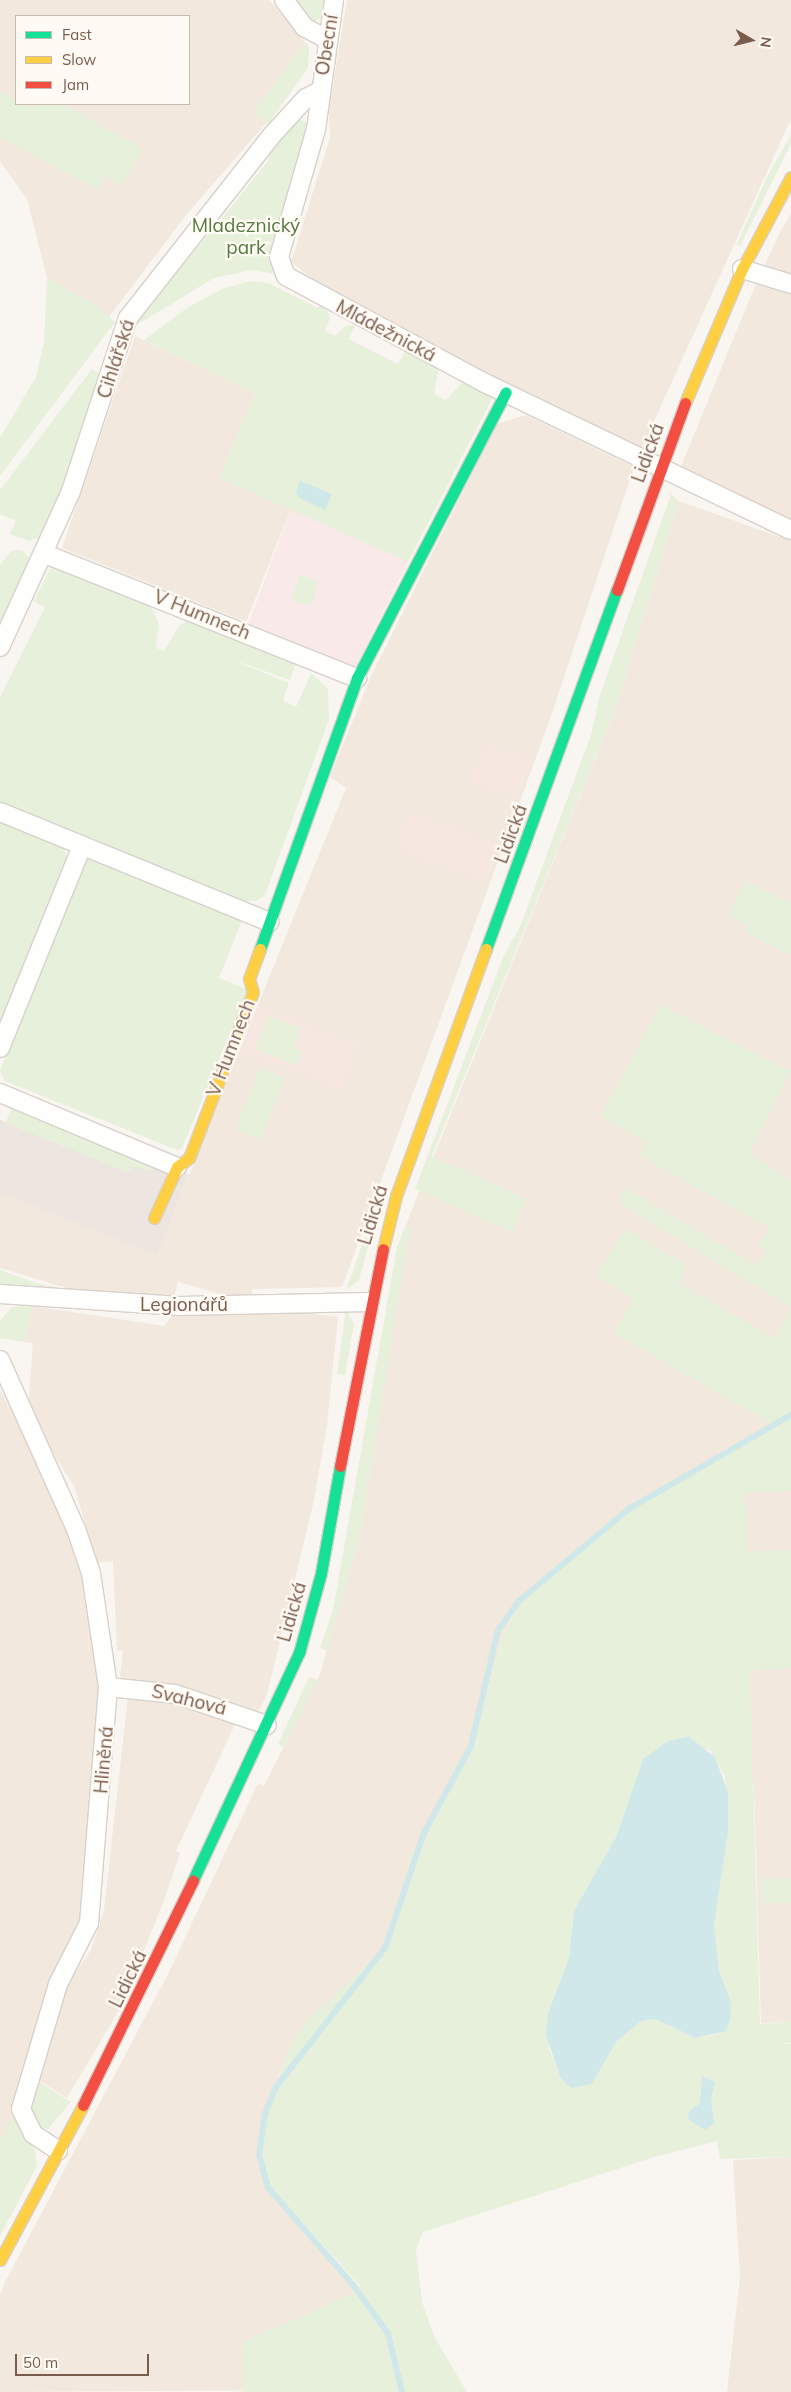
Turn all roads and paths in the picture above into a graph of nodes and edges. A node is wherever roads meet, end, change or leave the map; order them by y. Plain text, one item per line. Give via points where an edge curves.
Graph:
1 (284, 0) edge
2 (334, 0) edge
3 (328, 40) junction
4 (320, 91) junction
5 (791, 177) edge
6 (742, 269) junction
7 (791, 284) edge
8 (506, 392) junction
9 (660, 469) junction
10 (791, 530) edge
11 (46, 554) junction
12 (0, 646) edge
13 (357, 678) junction
14 (0, 812) edge
15 (82, 846) junction
16 (269, 922) junction
17 (0, 1048) edge
18 (0, 1093) edge
19 (177, 1167) junction
20 (154, 1218) dead end
21 (0, 1294) edge
22 (368, 1302) junction
23 (0, 1360) edge
24 (108, 1687) junction
25 (267, 1725) junction
26 (58, 2150) junction
27 (0, 2260) edge

1 - 3 street via 304,27
2 - 3 street, Obecní
3 - 4 street, Obecní
4 - 8 street, Mládežnická via 317,118 281,252 282,270 289,280
4 - 11 street, Cihlářská via 306,98 272,135 128,318
5 - 6 main road, Lidická
6 - 7 street
6 - 9 main road, Lidická
8 - 9 street, Mládežnická
8 - 13 main road, V Humnech
9 - 10 street, Mládežnická
9 - 22 main road, Lidická via 603,635 400,1186
11 - 12 street, Cihlářská
11 - 13 street, V Humnech
13 - 16 main road, V Humnech
14 - 15 street
15 - 16 street
15 - 17 street
16 - 19 main road, V Humnech via 249,979 253,992 247,1008 189,1158
18 - 19 street
19 - 20 main road, V Humnech
21 - 22 street, Legionářů via 180,1306
22 - 25 main road, Lidická via 319,1582 299,1653
23 - 24 street, Hliněná via 56,1476 91,1573
24 - 25 street, Svahová via 175,1694
24 - 26 street, Hliněná via 89,1923 55,1992 21,2109 33,2134
25 - 26 main road, Lidická via 122,2031
26 - 27 main road, Lidická

